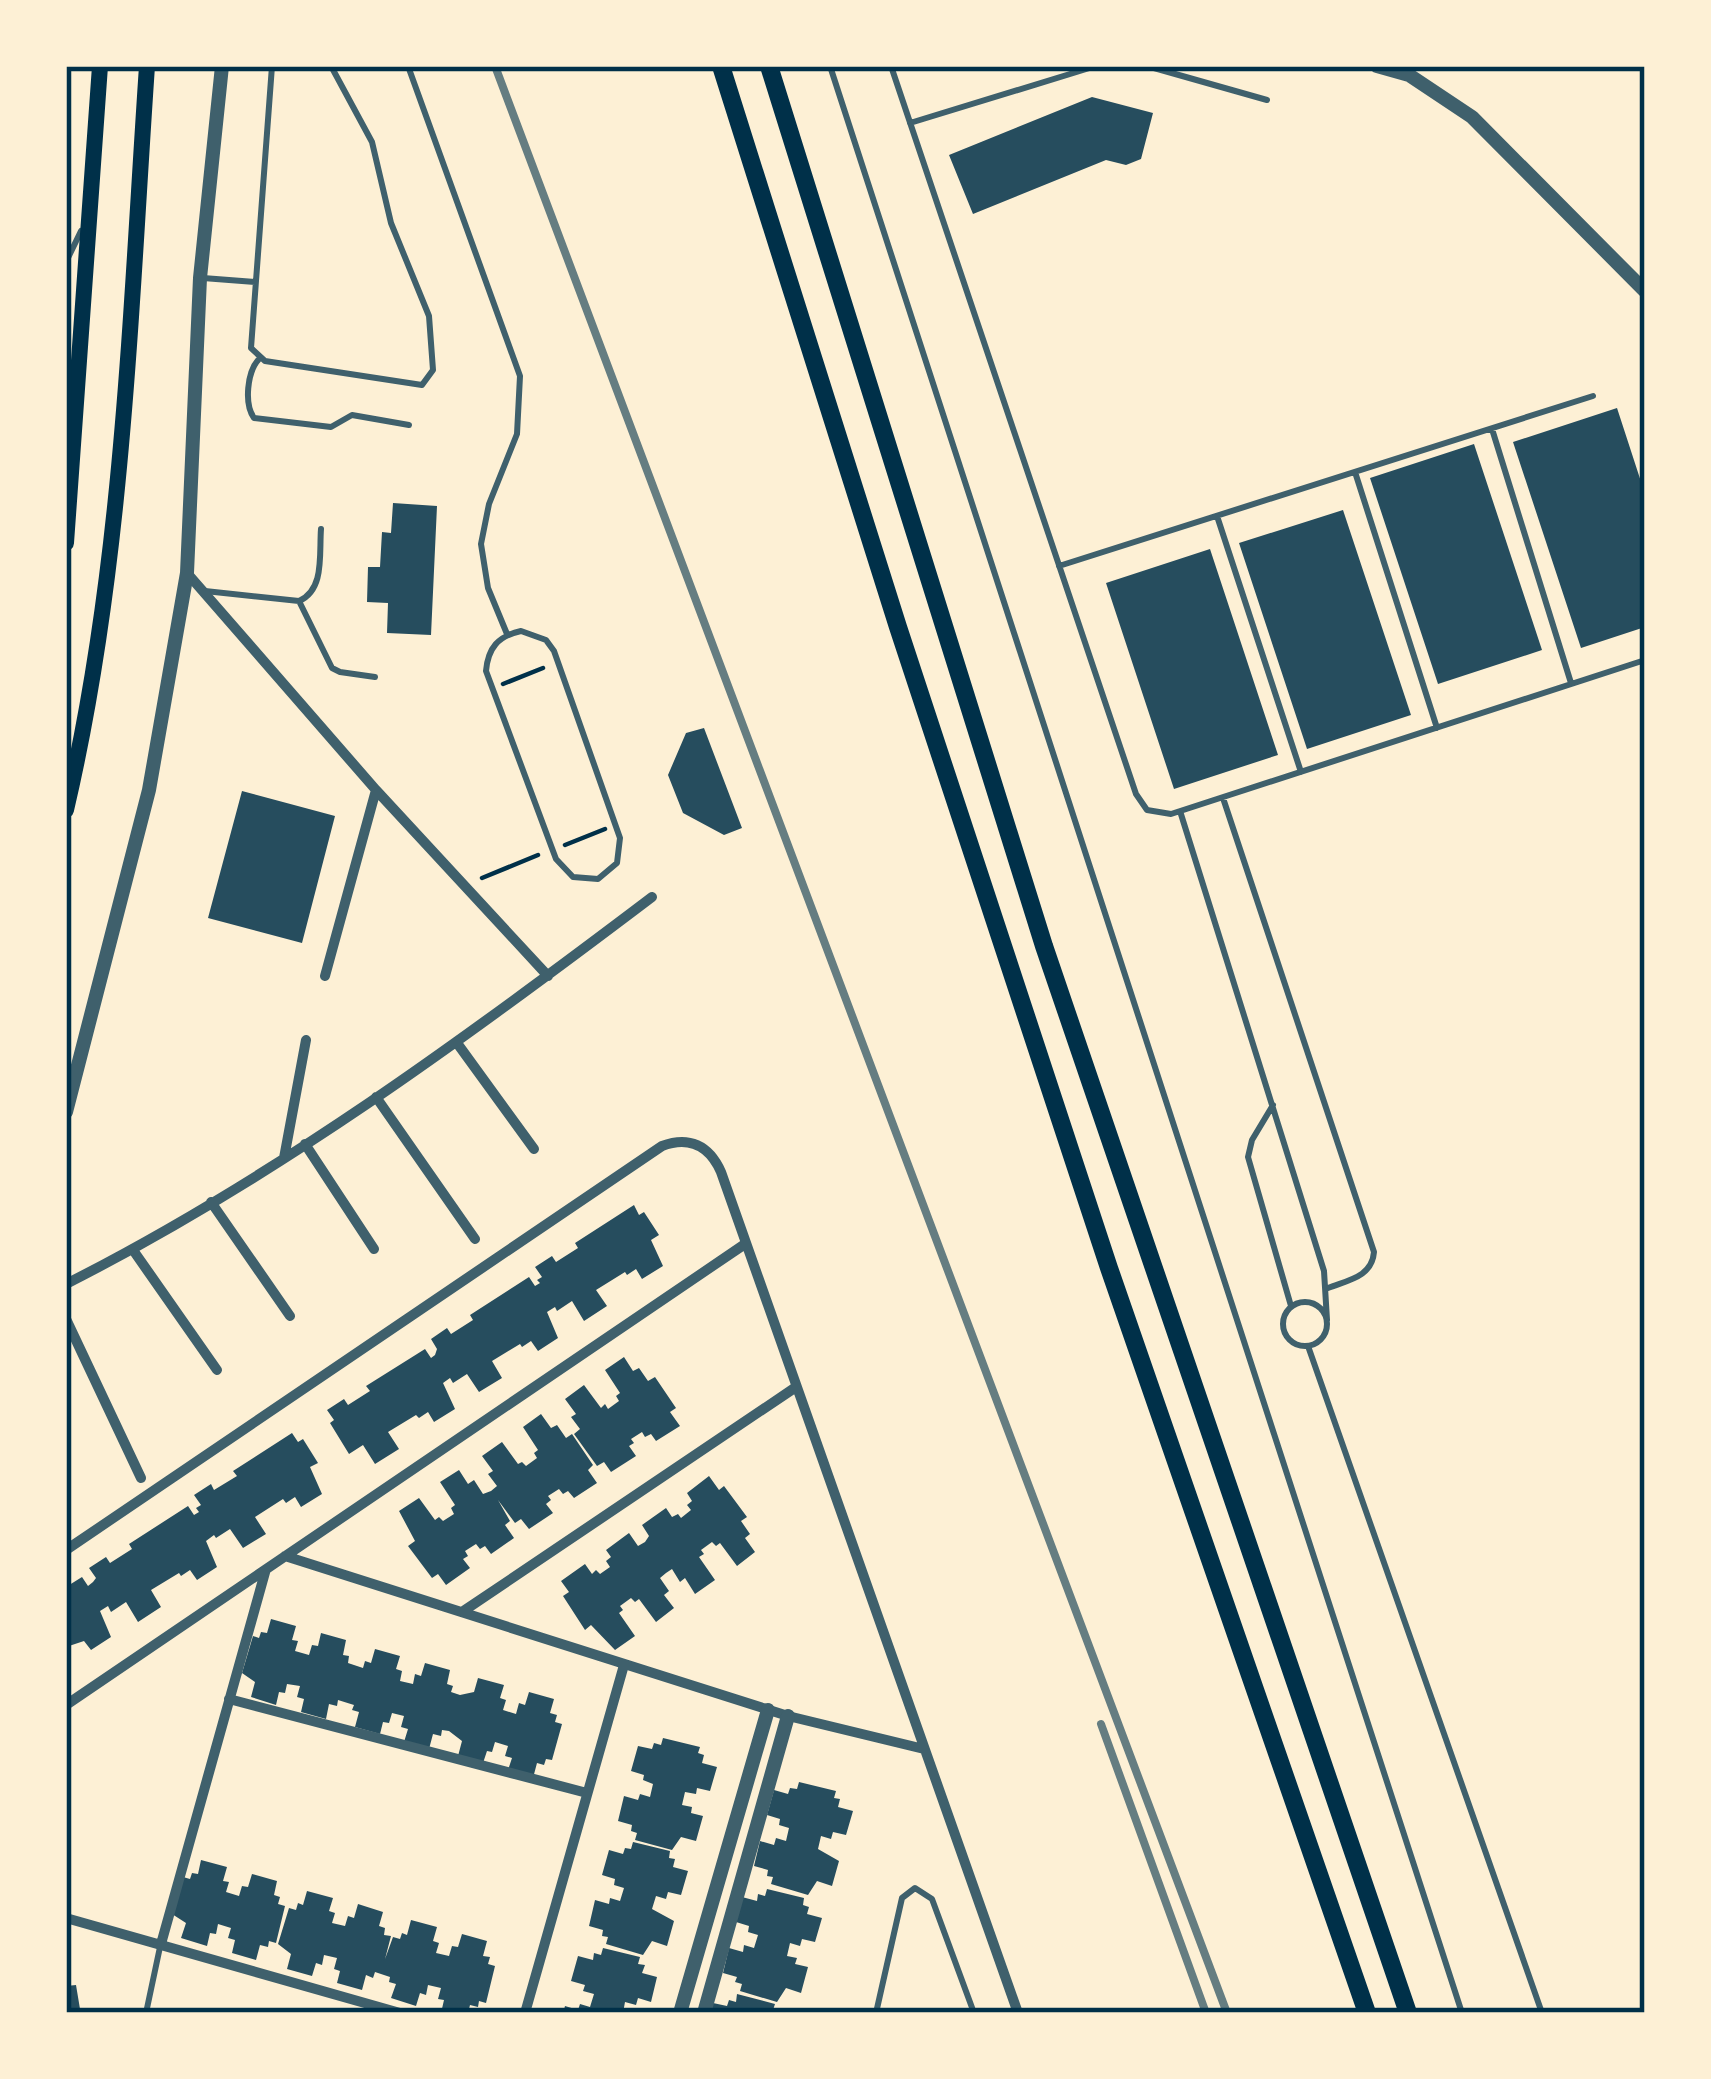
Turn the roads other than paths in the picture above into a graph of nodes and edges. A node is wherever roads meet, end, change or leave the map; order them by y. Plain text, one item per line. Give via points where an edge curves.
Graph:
1 (100, 66) edge
2 (147, 66) edge
3 (222, 66) edge
4 (272, 66) edge
5 (331, 66) edge
6 (408, 66) edge
7 (721, 66) edge
8 (769, 66) edge
9 (830, 66) edge
10 (891, 66) edge
11 (1096, 66) edge
12 (1147, 66) edge
13 (1377, 66) edge
14 (1267, 100) dead end
15 (910, 123) junction
16 (89, 218) junction
17 (66, 262) edge
18 (200, 278) junction
19 (255, 282) junction
20 (1645, 291) edge
21 (259, 358) junction
22 (1593, 396) dead end
23 (409, 425) dead end
24 (1492, 428) junction
25 (1354, 472) junction
26 (1216, 516) junction
27 (321, 530) dead end
28 (66, 543) edge
29 (1059, 566) junction
30 (187, 573) junction
31 (202, 591) junction
32 (299, 601) junction
33 (507, 634) junction
34 (1645, 660) edge
35 (375, 677) dead end
36 (1571, 684) junction
37 (1438, 728) junction
38 (1300, 772) junction
39 (376, 790) junction
40 (1222, 797) junction
41 (66, 810) edge
42 (1180, 811) junction
43 (652, 897) dead end
44 (325, 976) dead end
45 (548, 976) junction
46 (306, 1040) dead end
47 (457, 1043) junction
48 (376, 1097) junction
49 (1274, 1105) junction
50 (66, 1112) edge
51 (304, 1144) junction
52 (534, 1149) dead end
53 (284, 1158) junction
54 (211, 1202) junction
55 (475, 1239) dead end
56 (745, 1244) junction
57 (374, 1249) dead end
58 (133, 1250) junction
59 (66, 1284) edge
60 (1328, 1288) junction
61 (1291, 1306) junction
62 (290, 1316) dead end
63 (66, 1319) edge
64 (1327, 1320) junction
65 (1309, 1346) junction
66 (217, 1370) dead end
67 (796, 1388) junction
68 (142, 1478) dead end
69 (66, 1550) edge
70 (285, 1556) junction
71 (266, 1569) junction
72 (462, 1612) junction
73 (624, 1665) junction
74 (230, 1699) junction
75 (66, 1705) edge
76 (768, 1710) junction
77 (788, 1716) junction
78 (924, 1749) junction
79 (587, 1793) junction
80 (66, 1918) edge
81 (160, 1944) junction
82 (146, 2013) edge
83 (400, 2013) edge
84 (525, 2013) edge
85 (680, 2013) edge
86 (704, 2013) edge
87 (876, 2013) edge
88 (974, 2013) edge
89 (1018, 2013) edge
90 (1367, 2013) edge
91 (1408, 2013) edge
92 (1462, 2013) edge
93 (1543, 2013) edge

1 - 16 main road
2 - 41 main road via 110,577
3 - 18 street
4 - 19 lane
5 - 21 lane via 376,152 392,223 429,316 433,370 416,386
6 - 33 lane via 520,376 517,434 481,544
7 - 90 highway via 1109,1268
8 - 91 highway via 1044,946
9 - 92 lane
10 - 15 lane
11 - 15 lane
12 - 14 lane
13 - 20 street via 1409,75 1472,118
15 - 29 lane
16 - 17 lane
16 - 28 main road
18 - 19 lane
18 - 30 street
19 - 21 lane via 250,341
21 - 23 lane via 250,372 254,418 331,427 352,415
22 - 24 lane
24 - 25 lane
24 - 36 lane
25 - 26 lane
25 - 37 lane
26 - 29 lane
26 - 38 lane
27 - 32 lane via 316,587
29 - 42 lane via 1138,800 1158,815
30 - 31 street
30 - 50 street via 149,790
31 - 32 lane
31 - 39 street
32 - 35 lane via 332,668
33 - 33 lane via 487,656 492,688 556,859 573,877 598,879 617,863 620,838 560,662 534,633
34 - 36 lane
36 - 37 lane
37 - 38 lane
38 - 40 lane
39 - 44 street
39 - 45 street
40 - 42 lane
40 - 60 lane via 1374,1252 1365,1273
42 - 49 lane
43 - 45 street
45 - 47 street
46 - 53 street
47 - 48 street
47 - 52 street
48 - 51 street
48 - 55 street
49 - 60 lane
49 - 61 lane via 1248,1156
51 - 53 street
51 - 57 street
53 - 54 street
54 - 58 street
54 - 62 street
56 - 67 street
56 - 69 street via 715,1158 691,1141 662,1146
56 - 70 street
58 - 59 street
58 - 66 street
60 - 64 lane
61 - 64 lane via 1313,1303
61 - 65 lane via 1287,1336
63 - 68 street
64 - 65 lane via 1323,1337
65 - 93 lane
67 - 72 street
67 - 78 street
70 - 71 street
70 - 72 street
71 - 74 street
71 - 75 street
72 - 73 street
73 - 76 street
73 - 79 street
74 - 79 street
74 - 81 street
76 - 77 street
76 - 85 street
77 - 78 street
77 - 86 street
78 - 89 street
79 - 84 street
80 - 81 street
81 - 82 lane
81 - 83 street
87 - 88 lane via 902,1898 915,1888 932,1899

